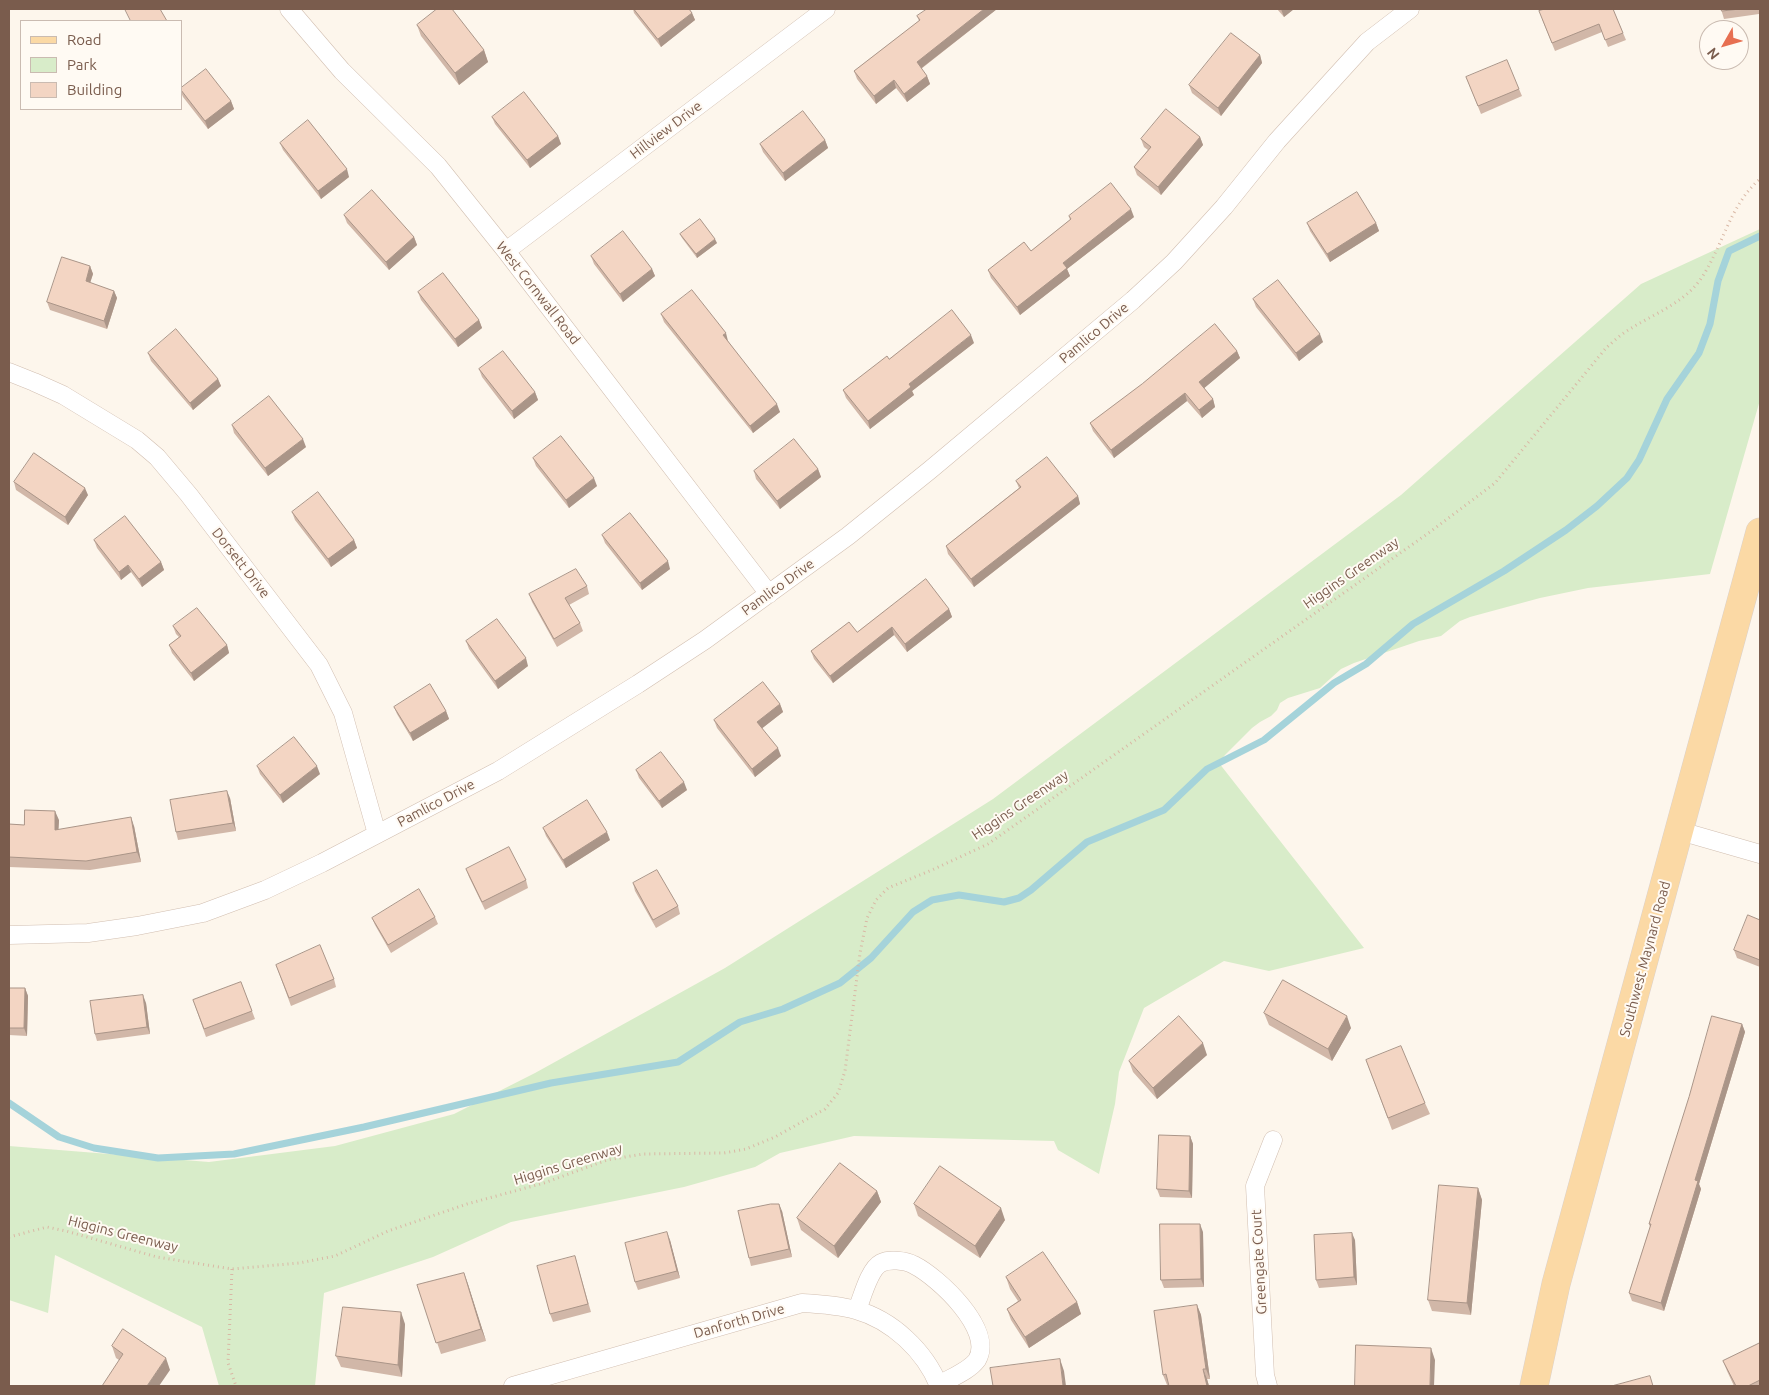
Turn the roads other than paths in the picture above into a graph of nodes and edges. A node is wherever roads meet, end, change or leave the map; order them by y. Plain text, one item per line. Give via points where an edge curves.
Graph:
1 (289, 9) edge
2 (826, 9) edge
3 (1410, 9) edge
4 (506, 251) junction
5 (9, 372) edge
6 (1760, 532) edge
7 (769, 594) junction
8 (1680, 831) junction
9 (377, 834) junction
10 (1760, 854) edge
11 (9, 934) edge
12 (1273, 1140) dead end
13 (857, 1310) junction
14 (512, 1386) edge
15 (939, 1386) edge
16 (1268, 1386) edge
17 (1534, 1386) edge

1 - 4 street, West Cornwall Road via 342,71 438,166
2 - 4 street, Hillview Drive
3 - 7 street, Pamlico Drive via 1367,42 1276,142 1218,214 1133,300 930,470
4 - 7 street, West Cornwall Road
5 - 9 street, Dorsett Drive via 63,395 137,440 157,457 189,495 319,665 343,713
6 - 8 main road, Southwest Maynard Road
7 - 9 street, Pamlico Drive via 638,684 498,771
8 - 10 street
8 - 17 main road, Southwest Maynard Road via 1556,1284
9 - 11 street, Pamlico Drive via 265,890 204,913 88,933
12 - 16 street, Greengate Court via 1255,1186
13 - 14 street, Danforth Drive via 802,1303
13 - 15 street, Danforth Drive via 904,1337 925,1361
13 - 15 street via 873,1269 881,1262 900,1260 914,1264 940,1285 967,1312 976,1328 981,1351 976,1362

